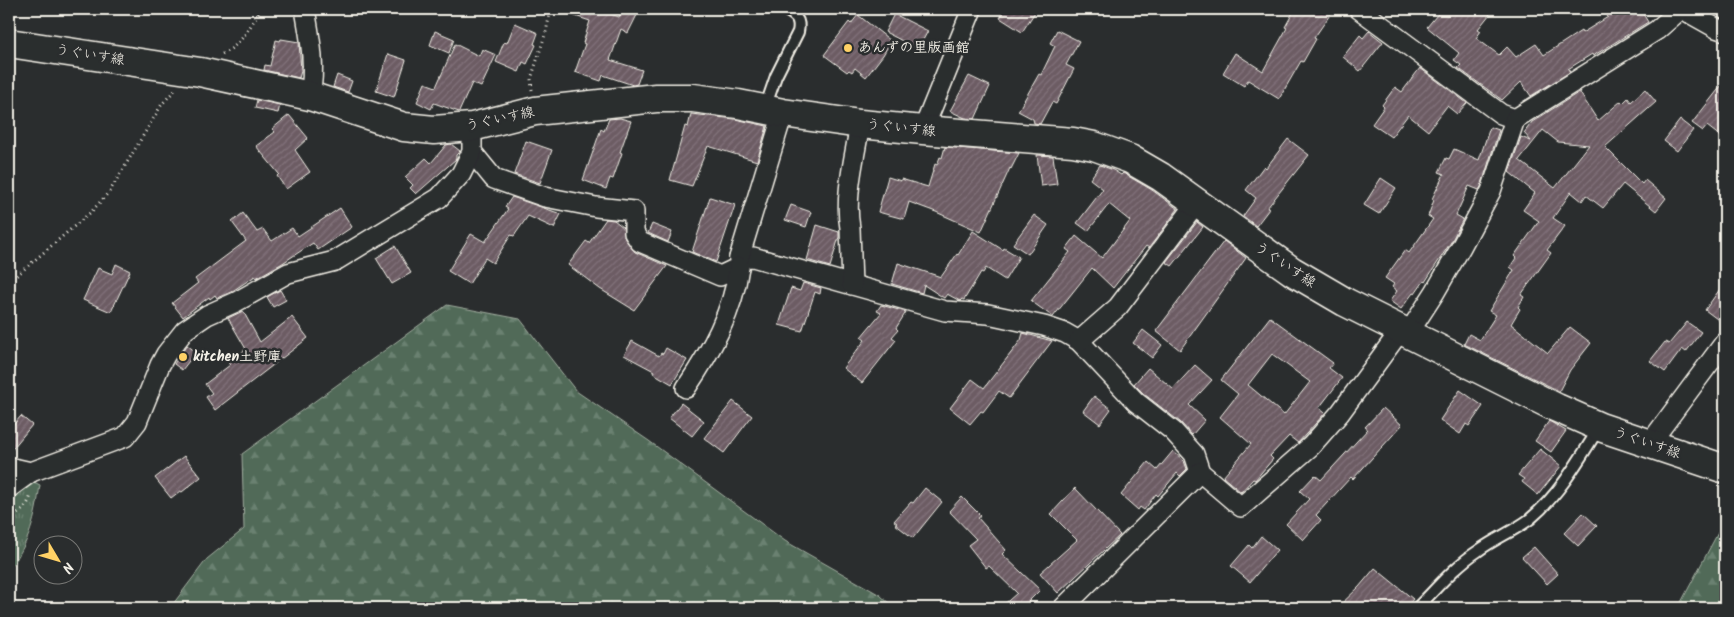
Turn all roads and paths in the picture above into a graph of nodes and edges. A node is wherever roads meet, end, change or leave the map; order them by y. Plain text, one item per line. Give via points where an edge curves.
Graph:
1 (262, 9) edge
2 (305, 9) edge
3 (551, 9) edge
4 (784, 9) edge
5 (972, 9) edge
6 (1359, 9) edge
7 (1681, 9) edge
8 (1725, 31) edge
9 (9, 43) edge
10 (196, 71) junction
11 (310, 96) junction
12 (534, 111) junction
13 (774, 111) junction
14 (1515, 119) junction
15 (860, 124) junction
16 (923, 130) junction
17 (472, 139) junction
18 (1197, 203) junction
19 (739, 262) junction
20 (9, 282) edge
21 (852, 286) junction
22 (1404, 332) junction
23 (1079, 341) junction
24 (1725, 342) edge
25 (686, 388) dead end
26 (1600, 427) junction
27 (1654, 446) junction
28 (9, 467) edge
29 (1725, 469) edge
30 (31, 472) junction
31 (1200, 472) junction
32 (9, 488) edge
33 (1063, 608) edge
34 (1417, 608) edge

1 - 10 path via 232,50 202,60
2 - 11 street via 313,56
3 - 12 path via 531,79
4 - 13 lane via 796,15 800,25 776,76
5 - 16 street
6 - 14 street via 1501,114
7 - 8 street
7 - 14 street via 1657,30
9 - 10 street, うぐいす線
10 - 11 street, うぐいす線
10 - 20 path via 162,104 110,191 91,212
11 - 17 street, うぐいす線 via 404,127
12 - 13 street, うぐいす線 via 683,98
12 - 17 street, うぐいす線
13 - 15 street, うぐいす線
13 - 19 street
14 - 22 street via 1491,191 1435,292 1413,326
15 - 16 street, うぐいす線
15 - 21 street via 850,180 848,219
16 - 18 street, うぐいす線 via 1094,146 1161,177
17 - 19 street via 494,179 545,197 634,210 634,233 640,242 720,276
17 - 30 street via 461,174 439,198 335,261 288,273 185,330 166,354 138,422 125,437
18 - 22 street, うぐいす線 via 1292,271 1338,299
18 - 23 street via 1118,307
19 - 21 street via 753,257
19 - 25 street via 727,316
21 - 23 street via 945,311 988,314 1044,326
22 - 26 street, うぐいす線
22 - 31 street via 1395,338 1340,413 1311,446 1241,507
23 - 31 street via 1136,402 1173,431 1194,454
24 - 27 street via 1656,435
26 - 27 street, うぐいす線
26 - 34 lane via 1567,478 1530,519 1476,552
27 - 29 street, うぐいす線
28 - 30 street
30 - 32 street
31 - 33 street

